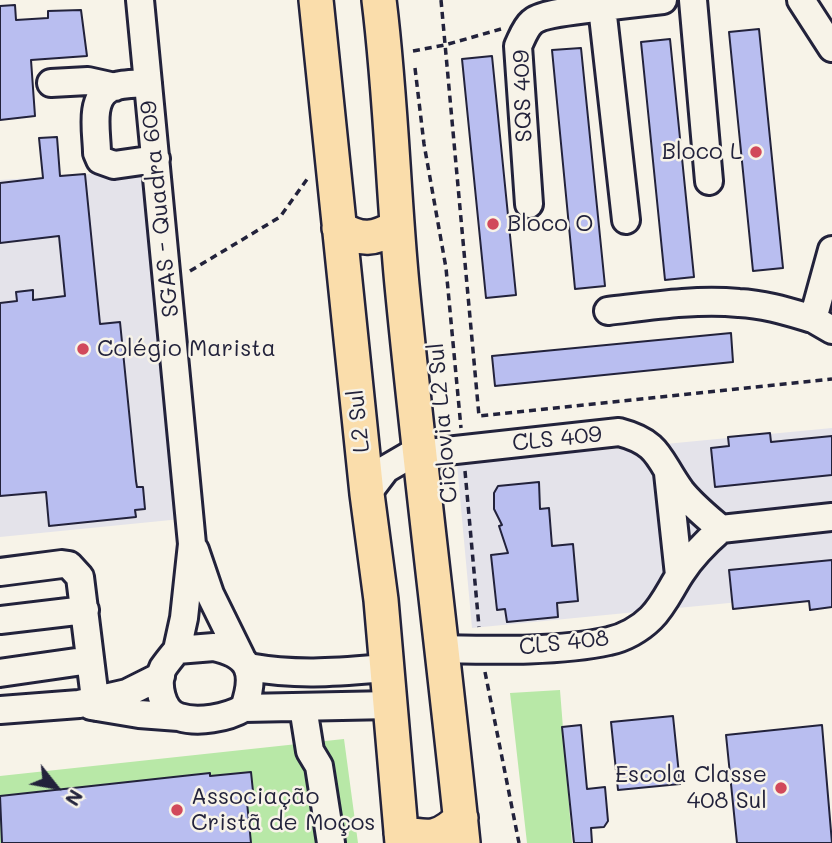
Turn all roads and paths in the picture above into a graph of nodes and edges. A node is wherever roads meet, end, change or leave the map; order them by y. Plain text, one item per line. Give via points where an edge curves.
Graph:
1 (139, 0) edge
2 (316, 0) edge
3 (379, 0) edge
4 (441, 0) edge
5 (663, 0) edge
6 (693, 0) edge
7 (802, 0) edge
8 (602, 7) junction
9 (533, 20) junction
10 (445, 45) junction
11 (832, 48) edge
12 (51, 83) dead end
13 (148, 83) junction
14 (115, 87) junction
15 (156, 159) junction
16 (307, 167) dead end
17 (709, 181) dead end
18 (529, 204) dead end
19 (626, 220) dead end
20 (397, 227) junction
21 (339, 228) junction
22 (832, 250) edge
23 (190, 282) dead end
24 (608, 310) dead end
25 (823, 325) edge
26 (832, 379) edge
27 (463, 449) junction
28 (419, 453) junction
29 (668, 468) junction
30 (367, 494) junction
31 (832, 517) edge
32 (721, 530) junction
33 (192, 544) junction
34 (0, 572) edge
35 (679, 575) junction
36 (85, 610) junction
37 (0, 620) edge
38 (441, 649) junction
39 (177, 650) junction
40 (481, 650) junction
41 (90, 660) junction
42 (245, 662) junction
43 (387, 668) junction
44 (0, 673) edge
45 (161, 676) junction
46 (90, 704) junction
47 (391, 705) junction
48 (313, 707) junction
49 (244, 708) junction
50 (0, 710) edge
51 (179, 717) junction
52 (462, 831) edge
53 (402, 838) edge
54 (331, 843) edge
55 (519, 843) edge

1 - 13 street, SGAS - Quadra 609
2 - 21 main road, L2 Sul
3 - 20 main road
4 - 10 path
5 - 8 street, SQS 409
6 - 17 street
7 - 11 street
8 - 9 street, SQS 409
8 - 19 street
9 - 10 path
9 - 18 street, SQS 409 via 518,46
10 - 26 path via 479,416
10 - 27 path, Ciclovia L2 Sul via 413,51 446,268
12 - 14 street via 88,81
13 - 14 street
13 - 15 street, SGAS - Quadra 609
14 - 15 street via 97,104 100,160 114,165
15 - 33 street, SGAS - Quadra 609
16 - 23 path via 308,178 279,217 190,271
20 - 21 main road via 368,238
20 - 28 main road
21 - 30 main road, L2 Sul
22 - 25 street
24 - 25 street via 739,303 776,308
27 - 28 street, CLS 409
27 - 29 street, CLS 409 via 620,432 656,450
27 - 40 path, Ciclovia L2 Sul
28 - 30 street, CLS 409 via 386,469
28 - 38 main road
29 - 32 street, CLS 409 via 695,507
29 - 35 street
30 - 43 main road, L2 Sul
31 - 32 street
32 - 35 street, CLS 408 via 703,544
33 - 39 street, SGAS - Quadra 609
33 - 42 street, SGAS - Quadra 609 via 210,594
34 - 36 street via 69,565 80,577
35 - 40 street, CLS 408 via 652,617 610,641
36 - 37 street
36 - 41 street
38 - 40 street, CLS 408
38 - 52 main road
39 - 42 street via 214,647 229,650
39 - 45 street
40 - 55 path, Ciclovia L2 Sul
41 - 44 street
41 - 46 street
42 - 43 street via 285,674
42 - 49 street
43 - 47 main road, L2 Sul
45 - 46 street
45 - 51 street via 163,702
46 - 50 street
46 - 51 street
47 - 48 street
47 - 53 main road, L2 Sul
48 - 49 street
48 - 54 street via 310,751 319,766
49 - 51 street via 224,717
52 - 53 main road

